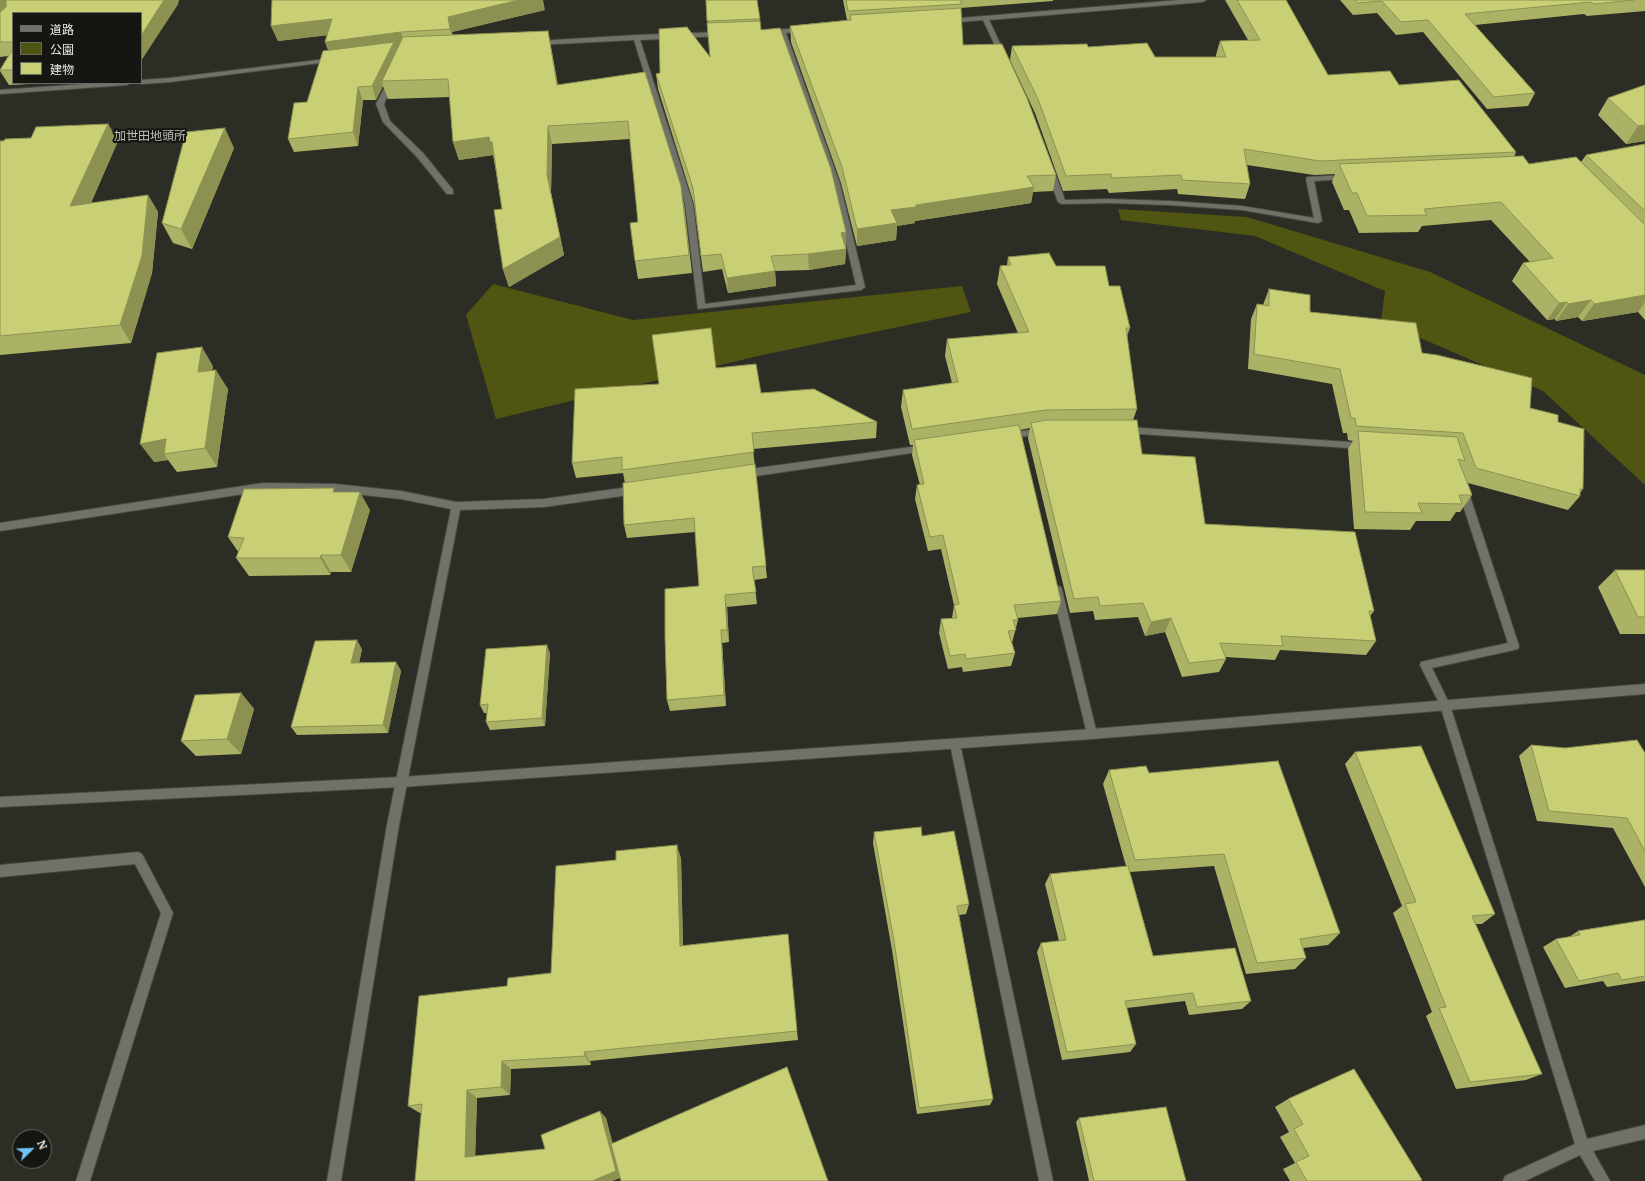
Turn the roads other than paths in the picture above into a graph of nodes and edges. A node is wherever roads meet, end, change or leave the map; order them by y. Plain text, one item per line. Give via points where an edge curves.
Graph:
1 (1203, 0) edge
2 (986, 19) junction
3 (939, 22) edge
4 (813, 30) edge
5 (782, 32) junction
6 (759, 33) edge
7 (728, 34) edge
8 (636, 37) junction
9 (533, 43) edge
10 (343, 58) edge
11 (1005, 60) edge
12 (393, 77) edge
13 (142, 82) edge
14 (113, 84) edge
15 (0, 92) edge
16 (1048, 166) edge
17 (1357, 177) edge
18 (450, 192) dead end
19 (1049, 430) edge
20 (1116, 430) edge
21 (997, 437) edge
22 (935, 446) edge
23 (1370, 447) edge
24 (733, 476) edge
25 (1460, 481) edge
26 (647, 488) edge
27 (456, 506) junction
28 (0, 527) edge
29 (1055, 580) edge
30 (1645, 689) edge
31 (1445, 705) junction
32 (1092, 734) junction
33 (955, 744) junction
34 (401, 782) junction
35 (0, 802) edge
36 (0, 871) edge
37 (1645, 1132) edge
38 (1583, 1147) junction
39 (1600, 1177) edge
40 (83, 1181) edge
41 (334, 1181) edge
42 (1046, 1181) edge
43 (1510, 1181) edge

1 - 2 street
2 - 3 street
2 - 11 street
4 - 5 street
5 - 6 street
5 - 8 street via 836,184 861,287 701,307 689,204
7 - 8 street
8 - 9 street
10 - 13 street
12 - 18 street via 380,104 387,122 420,155
14 - 15 street
16 - 17 street via 1062,202 1169,203 1242,208 1318,221 1310,179
19 - 21 street via 1022,438
20 - 23 street
22 - 24 street
25 - 31 street via 1514,646 1425,665
26 - 27 street via 544,503
27 - 28 street via 401,495 335,488 263,487
27 - 34 street
29 - 32 street
30 - 31 street
31 - 32 street
31 - 38 street
32 - 33 street
33 - 34 street
33 - 42 street
34 - 35 street
34 - 41 street
36 - 40 street via 138,858 167,913
37 - 38 street
38 - 39 street
38 - 43 street

